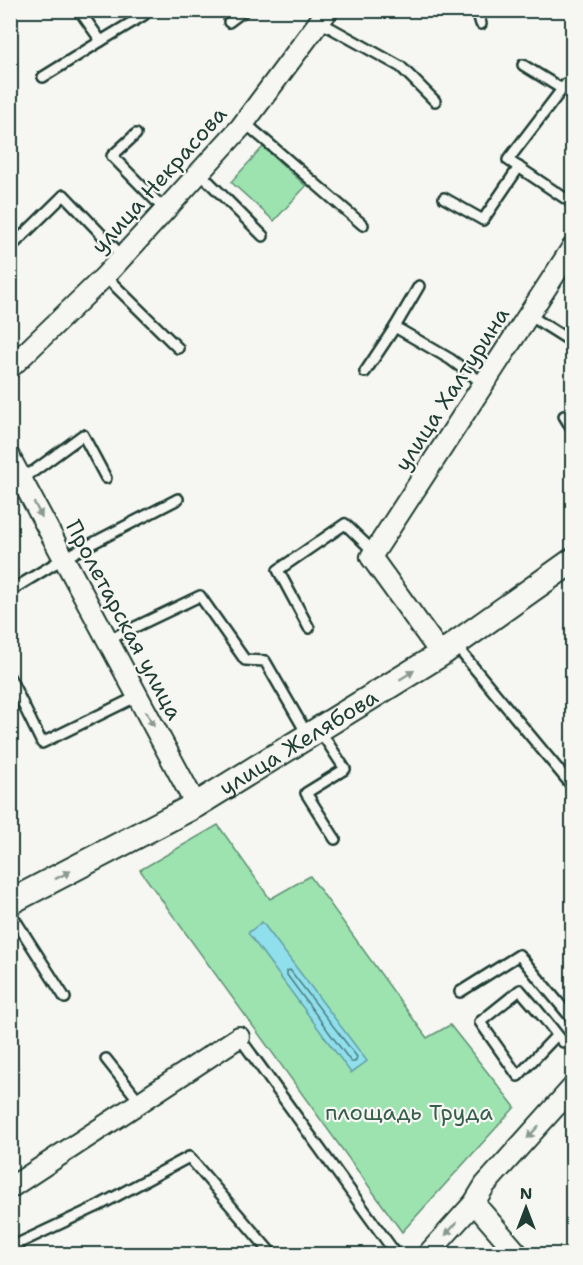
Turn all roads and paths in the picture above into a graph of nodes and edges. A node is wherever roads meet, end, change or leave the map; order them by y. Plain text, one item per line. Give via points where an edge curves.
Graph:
1 (79, 10) edge
2 (245, 10) edge
3 (477, 10) edge
4 (144, 15) dead end
5 (324, 16) edge
6 (229, 22) dead end
7 (480, 24) dead end
8 (101, 41) junction
9 (523, 65) dead end
10 (43, 77) dead end
11 (573, 78) edge
12 (562, 89) junction
13 (435, 102) dead end
14 (244, 122) junction
15 (136, 134) dead end
16 (519, 167) junction
17 (199, 172) junction
18 (444, 198) dead end
19 (573, 203) edge
20 (165, 210) junction
21 (363, 225) dead end
22 (263, 236) dead end
23 (10, 248) edge
24 (573, 248) edge
25 (123, 257) junction
26 (105, 276) junction
27 (419, 286) dead end
28 (529, 315) junction
29 (395, 327) junction
30 (573, 342) edge
31 (177, 348) dead end
32 (10, 368) edge
33 (365, 372) dead end
34 (484, 384) junction
35 (564, 416) dead end
36 (573, 429) edge
37 (10, 458) edge
38 (20, 477) junction
39 (106, 478) dead end
40 (178, 499) dead end
41 (372, 555) junction
42 (64, 558) junction
43 (573, 561) edge
44 (10, 591) edge
45 (309, 628) dead end
46 (108, 640) junction
47 (447, 649) junction
48 (10, 678) edge
49 (138, 696) junction
50 (313, 733) junction
51 (573, 786) edge
52 (196, 805) junction
53 (335, 839) dead end
54 (10, 902) edge
55 (10, 912) edge
56 (460, 992) dead end
57 (65, 998) dead end
58 (573, 1019) edge
59 (557, 1035) junction
60 (239, 1037) joint
61 (573, 1041) edge
62 (106, 1059) dead end
63 (573, 1088) edge
64 (140, 1102) junction
65 (10, 1188) edge
66 (474, 1203) junction
67 (13, 1243) edge
68 (21, 1254) edge
69 (272, 1254) edge
70 (396, 1254) edge
71 (428, 1254) edge
72 (518, 1254) edge

1 - 8 lane
2 - 6 lane
3 - 7 lane
4 - 8 lane
5 - 13 lane via 401,67
5 - 14 street, улица Некрасова
8 - 10 lane
9 - 12 lane
11 - 12 lane
12 - 16 lane via 508,160
14 - 17 street, улица Некрасова
14 - 21 lane
15 - 20 lane via 112,156
16 - 18 lane via 483,220
16 - 19 lane
17 - 20 street, улица Некрасова
17 - 22 lane
20 - 25 street, улица Некрасова
23 - 25 lane via 64,195
24 - 28 street, улица Халтурина
25 - 26 street, улица Некрасова
26 - 31 lane
26 - 32 street, улица Некрасова
27 - 29 lane
28 - 30 lane
28 - 34 street, улица Халтурина
29 - 33 lane
29 - 34 lane
34 - 41 street, улица Халтурина
35 - 36 lane
37 - 38 street, Пролетарская улица
38 - 39 lane via 83,435
38 -> 42 street, Пролетарская улица
40 - 42 lane
41 - 45 lane via 345,524 278,570
41 - 47 street
42 - 44 lane
42 - 46 street, Пролетарская улица
43 - 47 street, улица Желябова
46 - 49 street, Пролетарская улица
46 - 50 lane via 200,596 245,660 265,661
50 -> 47 street, улица Желябова
47 - 51 lane
48 - 49 lane via 42,743
49 -> 52 street, Пролетарская улица
50 - 52 street, улица Желябова
50 - 53 lane via 345,769 306,793
54 -> 52 street, улица Желябова
55 - 57 lane
56 - 58 lane via 519,955
59 - 59 lane via 520,990 480,1022 518,1076
59 - 61 lane via 563,1042
60 - 64 street
60 - 70 lane
62 - 64 lane
63 -> 66 street via 485,1185
64 - 65 street
66 -> 71 street
66 - 72 street
67 - 68 lane
67 - 69 lane via 98,1206 189,1157

